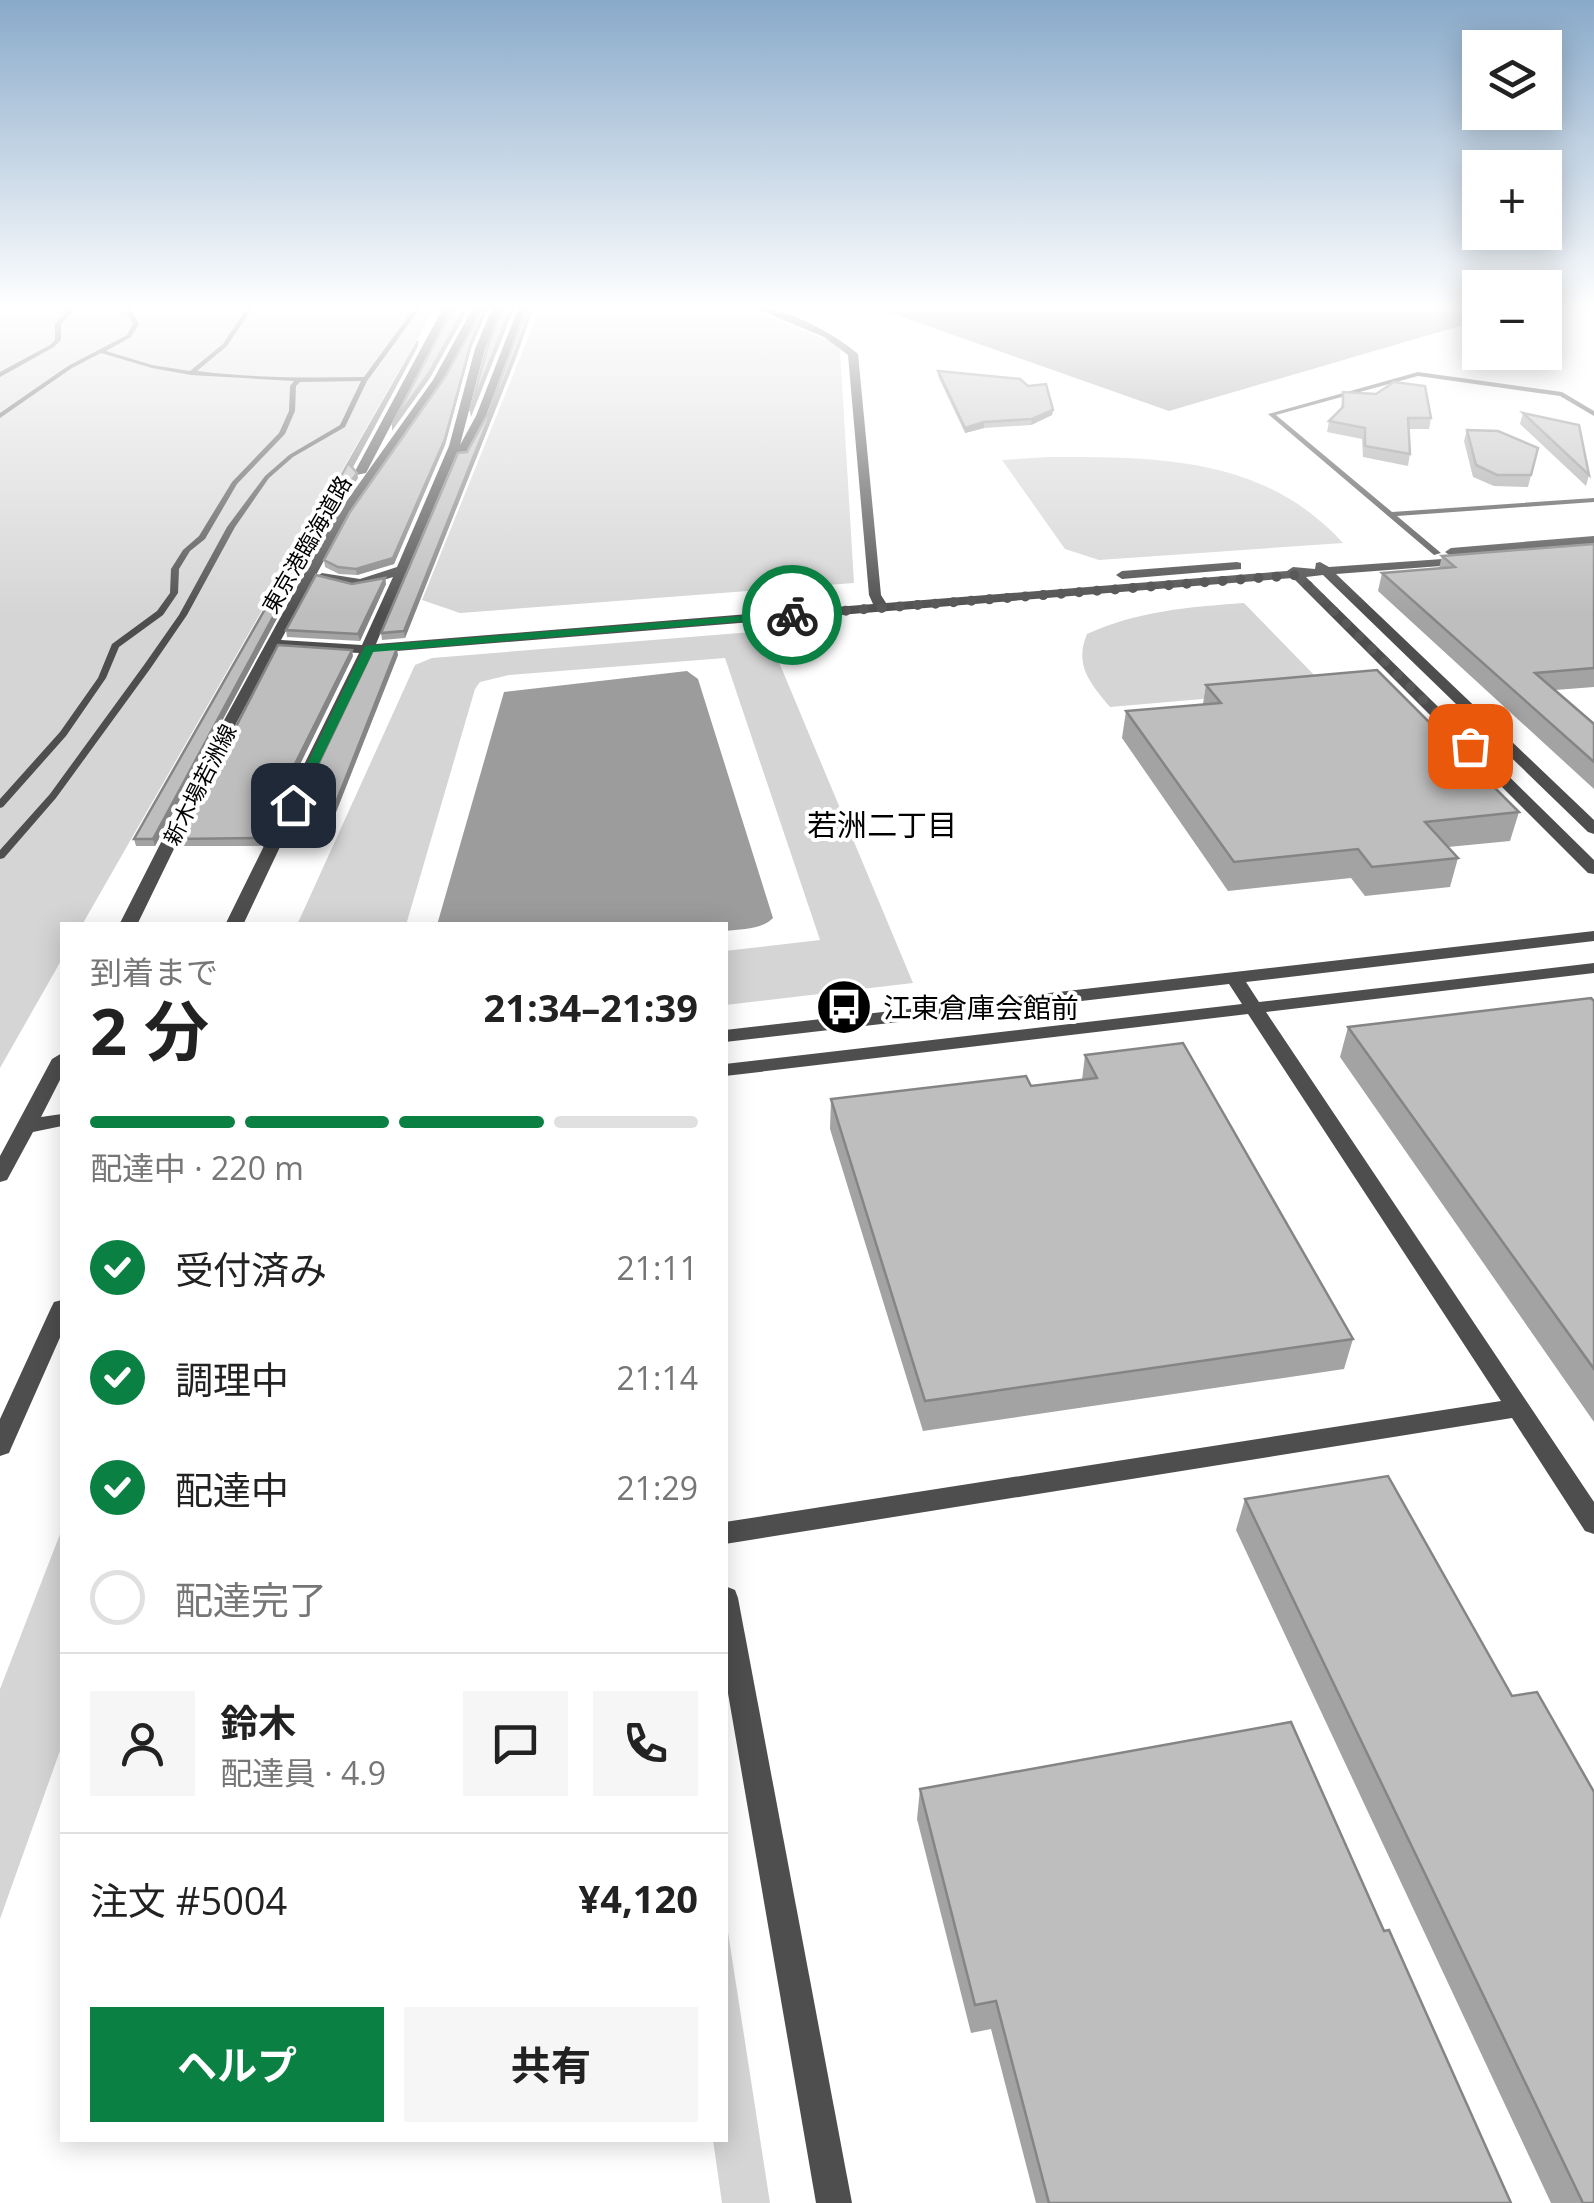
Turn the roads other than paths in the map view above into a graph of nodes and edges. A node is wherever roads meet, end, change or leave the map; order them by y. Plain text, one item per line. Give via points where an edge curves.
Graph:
1 (292, 409) edge
2 (351, 409) edge
3 (392, 409) edge
4 (417, 409) edge
5 (465, 409) edge
6 (484, 409) edge
7 (859, 409) edge
8 (1290, 409) edge
9 (1594, 500) edge
10 (428, 512) junction
11 (1390, 514) junction
12 (342, 516) junction
13 (1594, 540) edge
14 (1594, 550) edge
15 (1437, 553) junction
16 (1284, 562) junction
17 (1320, 567) junction
18 (314, 570) junction
19 (402, 570) junction
20 (1297, 575) junction
21 (878, 602) junction
22 (372, 642) junction
23 (272, 644) junction
24 (0, 805) edge
25 (1594, 829) edge
26 (0, 856) edge
27 (1594, 868) edge
28 (130, 922) edge
29 (235, 922) edge
30 (1594, 936) edge
31 (1594, 968) edge
32 (1234, 978) junction
33 (1254, 1008) junction
34 (728, 1036) edge
35 (60, 1063) edge
36 (728, 1070) edge
37 (60, 1120) edge
38 (29, 1126) junction
39 (60, 1129) edge
40 (0, 1175) edge
41 (60, 1312) edge
42 (1518, 1408) junction
43 (0, 1446) edge
44 (1594, 1523) edge
45 (728, 1533) edge
46 (728, 1615) edge
47 (834, 2203) edge

1 - 24 lane via 282,434 234,483 187,550 160,613 115,646 102,678 63,734
2 - 26 lane via 343,426 267,477 147,667
3 - 12 street
4 - 12 street, 東京港臨海道路
5 - 10 street
6 - 10 street
7 - 21 street
8 - 11 lane via 1271,414
9 - 11 lane
10 - 19 street
11 - 15 lane
12 - 18 street, 東京港臨海道路
13 - 15 street
14 - 17 street
15 - 17 street
16 - 17 street
16 - 20 street
16 - 21 street
17 - 20 street
17 - 25 street
18 - 19 street via 344,583
18 - 23 street, 東京港臨海道路
19 - 22 street
20 - 21 street
20 - 27 street
21 - 22 street
22 - 23 street
22 - 29 street
23 - 28 street, 新木場若洲線
30 - 32 street
31 - 33 street
32 - 33 street
32 - 34 street
33 - 36 street
33 - 42 street
35 - 38 street
37 - 38 street
38 - 39 street
38 - 40 street
41 - 43 street
42 - 44 street
42 - 45 street
46 - 47 street

